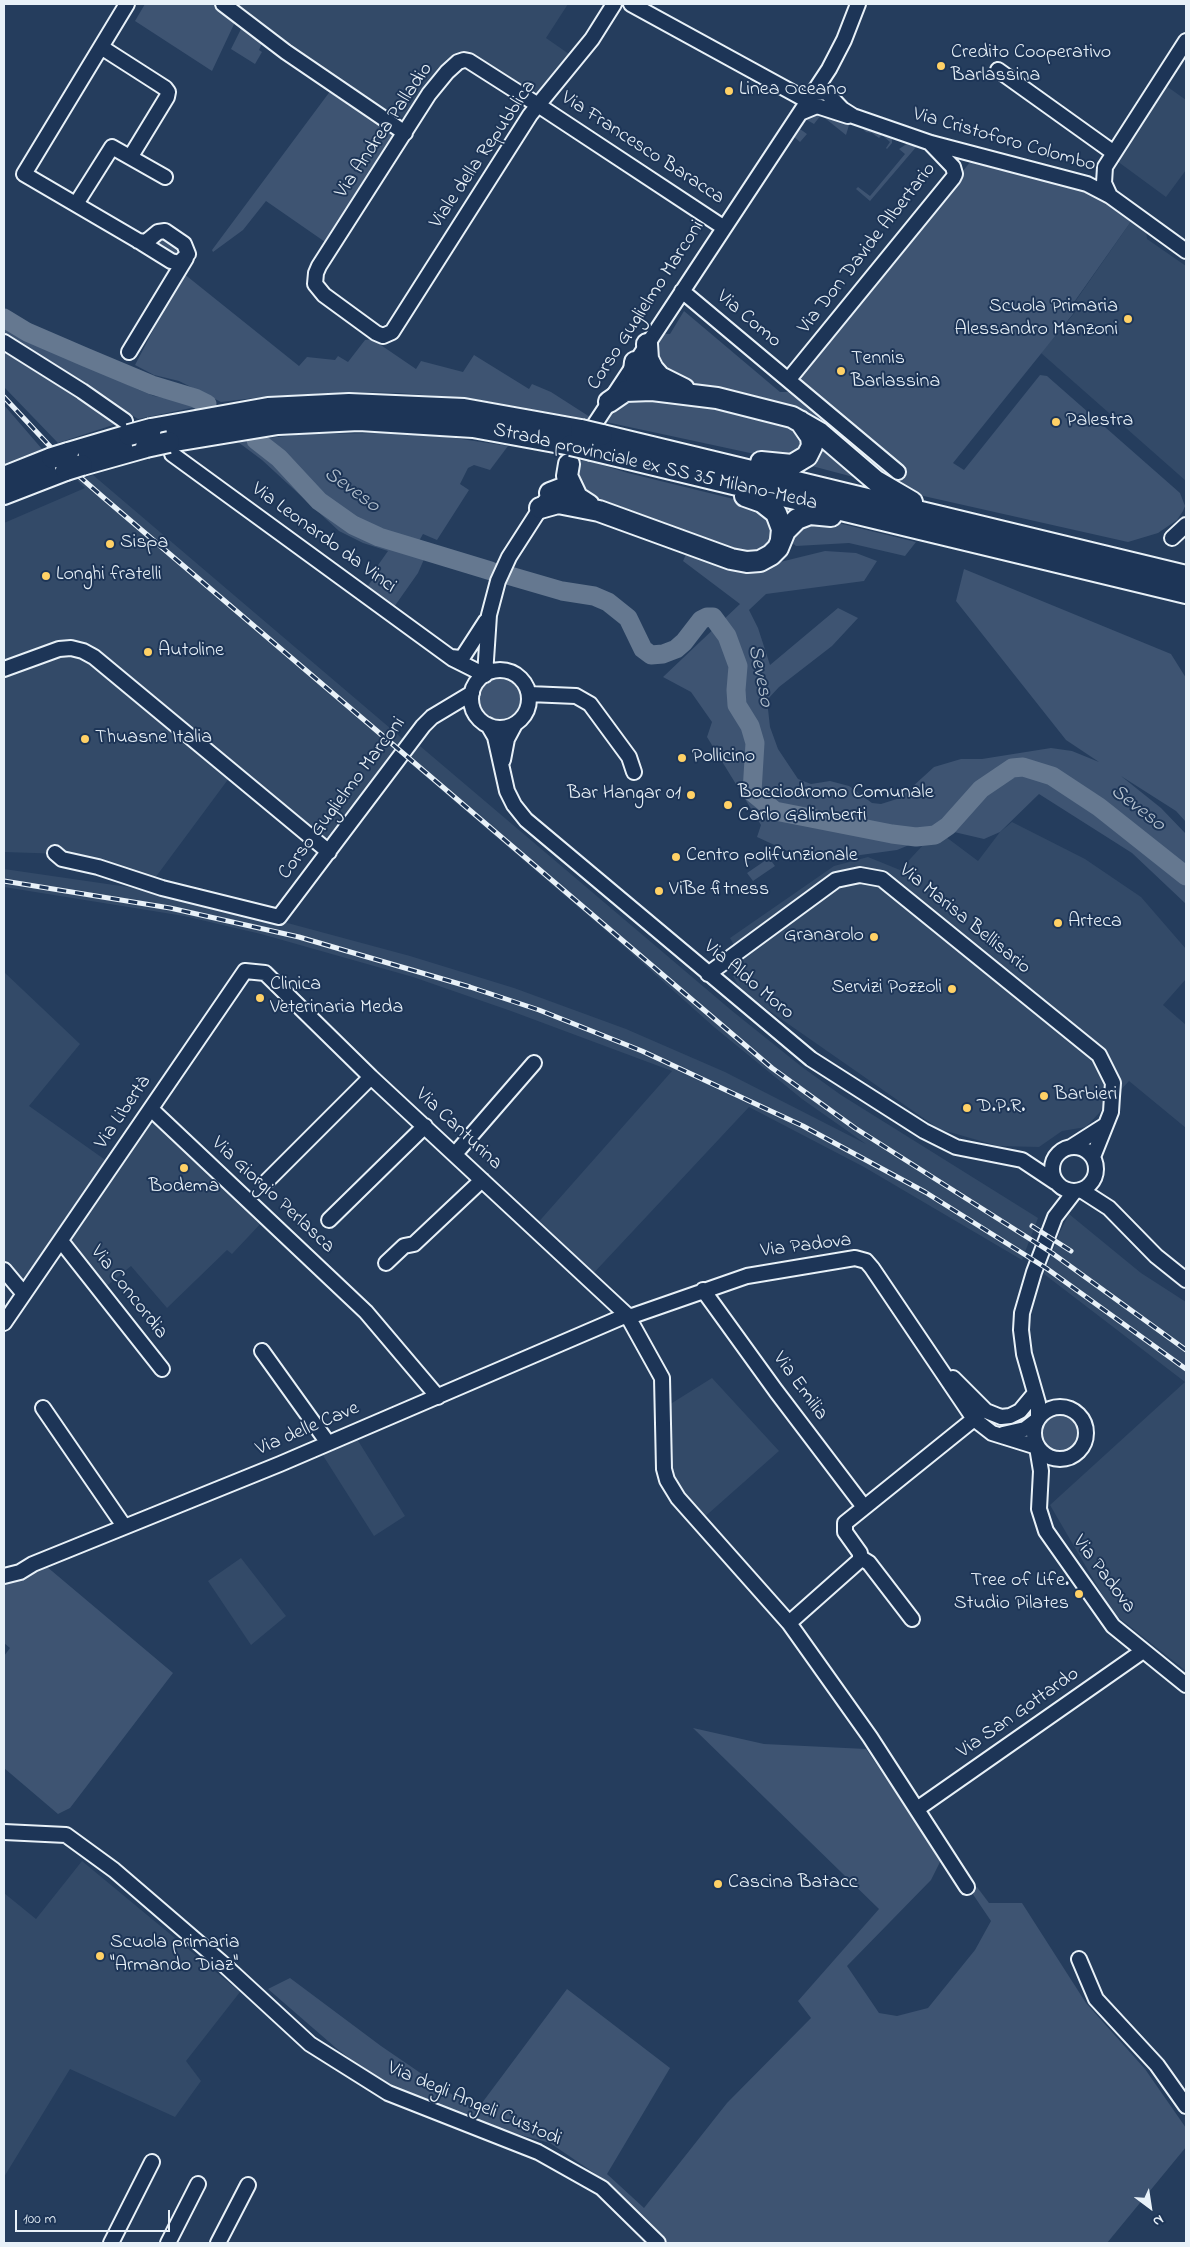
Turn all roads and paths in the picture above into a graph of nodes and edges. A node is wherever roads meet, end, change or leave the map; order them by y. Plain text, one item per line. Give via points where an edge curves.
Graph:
1 (127, 4) edge
2 (223, 4) edge
3 (614, 4) edge
4 (631, 4) edge
5 (858, 4) edge
6 (1186, 41) edge
7 (101, 47) junction
8 (1182, 57) edge
9 (829, 69) junction
10 (998, 70) dead end
11 (813, 94) junction
12 (831, 104) junction
13 (538, 105) junction
14 (799, 114) junction
15 (405, 133) junction
16 (931, 143) junction
17 (1114, 153) junction
18 (131, 156) junction
19 (1105, 167) junction
20 (165, 177) dead end
21 (1078, 180) junction
22 (1110, 196) junction
23 (76, 204) junction
24 (723, 227) junction
25 (138, 241) junction
26 (1185, 249) edge
27 (186, 258) junction
28 (315, 278) joint
29 (682, 291) junction
30 (4, 342) edge
31 (647, 344) joint
32 (129, 352) dead end
33 (638, 367) junction
34 (789, 379) junction
35 (652, 390) junction
36 (695, 394) junction
37 (609, 402) junction
38 (799, 420) junction
39 (127, 428) junction
40 (149, 438) junction
41 (170, 448) junction
42 (67, 462) junction
43 (680, 462) junction
44 (898, 472) dead end
45 (4, 477) edge
46 (563, 479) junction
47 (4, 494) edge
48 (953, 520) junction
49 (1186, 525) edge
50 (915, 528) junction
51 (1172, 538) dead end
52 (782, 539) junction
53 (1186, 576) edge
54 (1186, 593) edge
55 (489, 615) junction
56 (486, 637) junction
57 (452, 658) junction
58 (4, 669) edge
59 (507, 671) junction
60 (485, 675) junction
61 (473, 691) junction
62 (529, 694) junction
63 (444, 711) junction
64 (484, 722) junction
65 (515, 724) junction
66 (502, 763) junction
67 (634, 772) dead end
68 (329, 852) junction
69 (55, 853) dead end
70 (265, 973) joint
71 (708, 974) junction
72 (534, 1063) dead end
73 (371, 1077) junction
74 (151, 1109) junction
75 (424, 1126) junction
76 (1104, 1126) junction
77 (1067, 1148) junction
78 (455, 1154) junction
79 (1093, 1157) junction
80 (1022, 1160) junction
81 (1096, 1175) junction
82 (482, 1180) junction
83 (267, 1181) dead end
84 (1056, 1183) junction
85 (1078, 1191) junction
86 (1109, 1208) junction
87 (1055, 1217) junction
88 (330, 1220) dead end
89 (61, 1241) junction
90 (386, 1263) dead end
91 (4, 1270) edge
92 (1186, 1280) edge
93 (703, 1290) junction
94 (24, 1294) junction
95 (626, 1315) junction
96 (4, 1323) edge
97 (262, 1351) dead end
98 (930, 1355) junction
99 (162, 1369) dead end
100 (1031, 1373) junction
101 (1035, 1393) junction
102 (438, 1397) junction
103 (1061, 1407) junction
104 (43, 1408) dead end
105 (974, 1419) junction
106 (1038, 1419) junction
107 (1000, 1434) junction
108 (328, 1443) junction
109 (1037, 1447) junction
110 (1064, 1459) junction
111 (1040, 1490) junction
112 (864, 1507) junction
113 (124, 1526) junction
114 (861, 1558) junction
115 (4, 1576) edge
116 (912, 1619) dead end
117 (789, 1623) junction
118 (1144, 1651) junction
119 (1186, 1685) edge
120 (918, 1809) junction
121 (4, 1832) edge
122 (968, 1887) dead end
123 (1079, 1958) dead end
124 (1186, 2106) edge
125 (152, 2162) dead end
126 (198, 2184) dead end
127 (248, 2185) dead end
128 (111, 2243) edge
129 (168, 2243) edge
130 (218, 2243) edge
131 (658, 2243) edge

1 - 7 street
2 - 15 street via 286,52
3 - 13 street, Viale della Repubblica via 592,39
4 - 11 street, Via Cristoforo Colombo
5 - 9 street, Corso Guglielmo Marconi
6 - 8 street
7 - 18 street via 168,92
7 - 23 street via 24,174
8 - 17 street
9 - 11 street, Corso Guglielmo Marconi
9 - 12 street
10 - 17 street
11 - 12 street, Via Cristoforo Colombo via 826,92
11 - 14 street, Corso Guglielmo Marconi
12 - 14 street via 811,107
12 - 16 street, Via Cristoforo Colombo via 854,116
13 - 15 street, Via Andrea Palladio via 464,60 447,72
13 - 24 street, Via Francesco Baracca
13 - 28 street, Viale della Repubblica via 392,332 383,336 376,333 318,290
14 - 24 street, Corso Guglielmo Marconi
15 - 28 street, Via Andrea Palladio via 319,266
16 - 21 street, Via Cristoforo Colombo
16 - 34 street, Via Don Davide Albertario via 953,167 953,178
17 - 19 street
18 - 20 street
18 - 23 street via 115,147 110,148
19 - 21 street via 1093,177
19 - 22 street via 1104,183
21 - 22 street, Via Cristoforo Colombo
22 - 26 street, Via Cristoforo Colombo
23 - 25 street
24 - 29 street, Corso Guglielmo Marconi
25 - 27 street via 175,262
25 - 27 street via 146,242 158,232 165,231 187,247
27 - 32 street
29 - 31 street, Corso Guglielmo Marconi
29 - 34 street, Via Como
30 - 39 street via 82,391
31 - 33 highway via 648,359
33 - 35 highway via 636,377
33 - 36 highway
33 - 37 street, Corso Guglielmo Marconi
34 - 44 street, Via Como
35 - 36 highway
35 - 37 highway via 625,391
36 - 38 highway
37 - 46 street, Corso Guglielmo Marconi
38 - 43 highway via 811,437 812,446 807,456 797,463 780,465 729,456
38 - 48 highway via 894,493
39 - 40 highway, Strada provinciale ex SS 35 Milano-Meda, bridge
39 - 42 highway, Strada provinciale ex SS 35 Milano-Meda
40 - 41 highway, Strada provinciale ex SS 35 Milano-Meda, bridge
40 - 42 highway, Strada provinciale ex SS 35 Milano-Meda
40 - 46 highway, Strada provinciale ex SS 35 Milano-Meda via 209,418 239,413 314,405 418,406 510,416
41 - 46 highway, Strada provinciale ex SS 35 Milano-Meda via 226,431 256,426 336,420 413,422 496,430
41 - 57 street, Via Leonardo da Vinci
42 - 45 highway, Strada provinciale ex SS 35 Milano-Meda
42 - 47 highway, Strada provinciale ex SS 35 Milano-Meda
43 - 46 highway, Strada provinciale ex SS 35 Milano-Meda, bridge via 597,442
43 - 48 highway, Strada provinciale ex SS 35 Milano-Meda
43 - 50 highway, Strada provinciale ex SS 35 Milano-Meda
43 - 52 highway via 770,507 780,520
46 - 52 highway via 599,511 740,562 766,558 778,548
46 - 55 street, Corso Guglielmo Marconi via 504,567
48 - 53 highway, Strada provinciale ex SS 35 Milano-Meda
49 - 51 street
50 - 52 highway via 810,514 797,519
50 - 54 highway, Strada provinciale ex SS 35 Milano-Meda
55 - 56 street, Corso Guglielmo Marconi
55 - 57 street via 464,655
56 - 59 street
56 - 60 street, Corso Guglielmo Marconi
57 - 60 street
57 - 61 street
58 - 68 street via 59,649 84,651
59 - 60 street
59 - 62 street via 522,679
60 - 61 street
61 - 63 street, Corso Guglielmo Marconi
61 - 64 street via 473,706
62 - 65 street via 526,711
62 - 67 street via 576,696 590,704 629,757
63 - 64 street via 462,712
63 - 68 street, Corso Guglielmo Marconi via 423,726
64 - 65 street via 506,727
64 - 66 street, Via Aldo Moro via 495,737
65 - 66 street, Via Aldo Moro via 507,739
66 - 71 street, Via Aldo Moro via 508,791 526,820
68 - 69 street, Corso Guglielmo Marconi via 279,917 162,888 62,859
70 - 73 street, Via Canturina
70 - 74 street, Via Libertà via 245,971
71 - 76 street, Via Marisa Bellisario via 836,880 860,875 882,879 1099,1055 1113,1083 1111,1112
71 - 80 street, Via Aldo Moro via 811,1059 924,1131 956,1147
72 - 78 street
73 - 75 street, Via Canturina
73 - 83 street
74 - 89 street, Via Libertà
74 - 102 street, Via Giorgio Perlasca via 366,1312
75 - 78 street, Via Canturina
75 - 88 street
76 - 77 street
76 - 79 street, Via Marisa Bellisario
77 - 79 street via 1084,1148
77 - 80 street, Via Aldo Moro
77 - 84 street via 1053,1160
78 - 82 street, Via Canturina
79 - 81 street
80 - 84 street, Via Aldo Moro
81 - 85 street via 1093,1182
81 - 86 street
82 - 90 street via 414,1244 404,1246
82 - 95 street, Via Canturina
84 - 85 street via 1062,1188
84 - 87 street
85 - 86 street
85 - 87 street
86 - 92 street via 1156,1256
87 - 100 street via 1022,1313 1024,1354
89 - 94 street, Via Libertà
89 - 99 street, Via Concordia
91 - 94 street
93 - 95 street, Via Padova via 632,1316
93 - 98 street, Via Padova via 752,1275 859,1258 872,1268
93 - 112 street, Via Emilia
94 - 96 street, Via Libertà
95 - 102 street, Via delle Cave
95 - 117 street, Via Canturina via 662,1378 667,1480 678,1498
97 - 108 street
98 - 101 street via 991,1414 1004,1417 1018,1412
98 - 105 street, Via Padova
100 - 101 street
100 - 103 street via 1044,1395
101 - 106 street
102 - 108 street, Via delle Cave
103 - 106 street via 1044,1412
103 - 110 street via 1069,1408 1082,1419 1086,1435 1079,1451
104 - 113 street
105 - 107 street, Via Padova via 988,1431
105 - 112 street
106 - 107 street via 1025,1429
106 - 109 street via 1034,1433
107 - 109 street, Via Padova
108 - 113 street, Via delle Cave
109 - 110 street via 1049,1457
109 - 111 street, Via Padova
110 - 111 street via 1047,1476
111 - 118 street, Via Padova via 1040,1516 1046,1531 1113,1626
112 - 114 street via 849,1519 844,1528 860,1551
113 - 115 street, Via delle Cave
114 - 116 street via 868,1562
114 - 117 street
117 - 120 street, Via Canturina
118 - 119 street, Via Padova
118 - 120 street, Via San Gottardo
120 - 122 street, Via Canturina
121 - 131 street, Via degli Angeli Custodi via 66,1835 121,1876 310,2044 388,2093 538,2152 602,2188
123 - 124 street via 1096,1999 1157,2065
125 - 128 street
126 - 129 street
127 - 130 street

